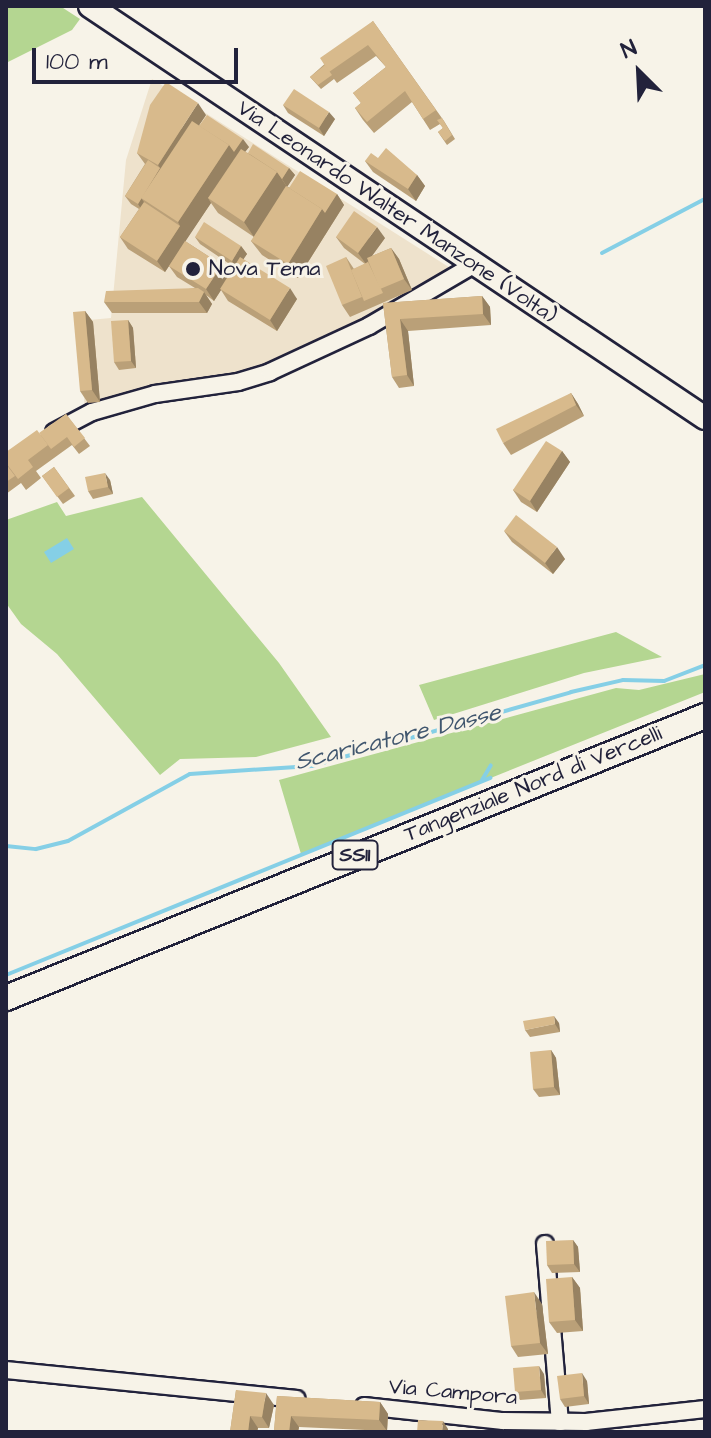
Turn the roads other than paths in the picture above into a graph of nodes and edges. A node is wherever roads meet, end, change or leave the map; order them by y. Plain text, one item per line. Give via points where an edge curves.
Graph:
1 (90, 6) edge
2 (475, 264) junction
3 (705, 418) edge
4 (40, 443) edge
5 (705, 716) edge
6 (6, 998) edge
7 (545, 1244) edge
8 (6, 1370) edge
9 (319, 1401) edge
10 (351, 1404) edge
11 (705, 1409) edge
12 (560, 1422) junction

1 - 2 main road, Via Leonardo Walter Manzone (Volta)
2 - 3 main road, Via Leonardo Walter Manzone (Volta)
2 - 4 street via 369,326 270,372 92,412
5 - 6 main road, Tangenziale Nord di Vercelli / SS11
7 - 12 street
8 - 9 street
10 - 12 street, Via Campora
11 - 12 street, Via Campora

